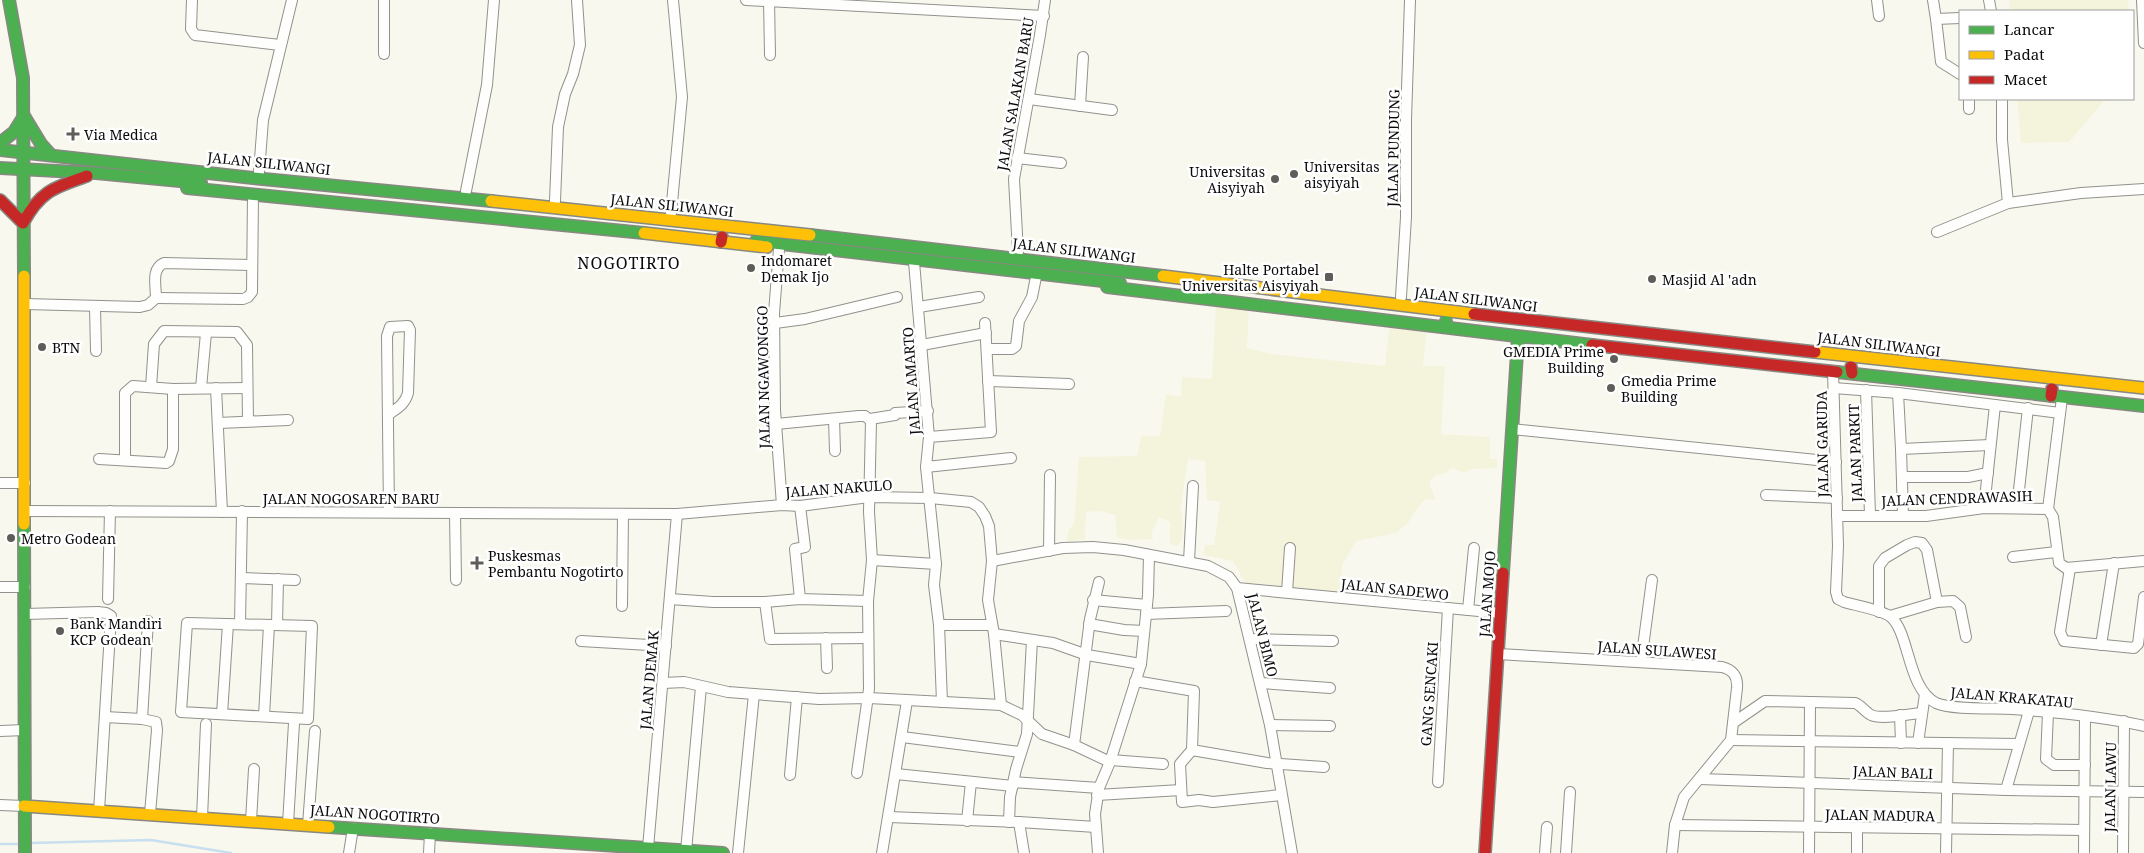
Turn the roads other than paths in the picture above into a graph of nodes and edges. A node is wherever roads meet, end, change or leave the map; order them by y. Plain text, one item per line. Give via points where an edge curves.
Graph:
1 (9, 0) edge
2 (192, 0) edge
3 (292, 0) edge
4 (384, 0) edge
5 (494, 0) edge
6 (577, 0) edge
7 (674, 0) edge
8 (746, 0) edge
9 (1045, 0) edge
10 (1410, 0) edge
11 (1877, 0) edge
12 (1933, 0) edge
13 (2142, 0) edge
14 (769, 1) edge
15 (874, 4) edge
16 (1044, 16) junction
17 (1879, 16) dead end
18 (1936, 18) junction
19 (1959, 18) edge
20 (2144, 43) edge
21 (280, 45) junction
22 (384, 54) dead end
23 (770, 55) dead end
24 (1083, 57) dead end
25 (1959, 73) edge
26 (1029, 99) junction
27 (2002, 100) edge
28 (1080, 106) junction
29 (1112, 110) dead end
30 (24, 116) junction
31 (0, 143) edge
32 (0, 150) edge
33 (24, 152) junction
34 (50, 154) junction
35 (1017, 158) junction
36 (1060, 163) dead end
37 (0, 168) edge
38 (24, 169) junction
39 (133, 170) junction
40 (259, 172) junction
41 (96, 173) junction
42 (2144, 189) edge
43 (466, 191) junction
44 (253, 195) junction
45 (0, 200) edge
46 (555, 201) junction
47 (2008, 203) junction
48 (672, 213) junction
49 (635, 221) junction
50 (722, 222) junction
51 (23, 223) junction
52 (1937, 232) dead end
53 (721, 240) junction
54 (951, 246) junction
55 (779, 249) junction
56 (1018, 252) junction
57 (914, 262) junction
58 (251, 266) junction
59 (1036, 277) junction
60 (897, 297) dead end
61 (979, 297) dead end
62 (1401, 297) junction
63 (156, 298) junction
64 (25, 304) junction
65 (95, 307) junction
66 (919, 307) junction
67 (1481, 311) junction
68 (775, 323) junction
69 (1446, 324) junction
70 (206, 333) junction
71 (1518, 337) junction
72 (922, 345) junction
73 (986, 349) junction
74 (1837, 350) junction
75 (96, 351) dead end
76 (1851, 370) junction
77 (1834, 371) junction
78 (1934, 371) junction
79 (1959, 374) junction
80 (2144, 380) edge
81 (988, 381) junction
82 (1069, 384) dead end
83 (151, 387) junction
84 (201, 388) junction
85 (216, 388) junction
86 (247, 388) junction
87 (1834, 388) junction
88 (2144, 388) edge
89 (174, 389) junction
90 (1866, 390) junction
91 (1898, 393) junction
92 (2055, 394) junction
93 (2144, 399) edge
94 (1996, 405) junction
95 (2144, 406) edge
96 (2028, 408) junction
97 (928, 412) junction
98 (2060, 413) junction
99 (389, 414) junction
100 (834, 419) junction
101 (870, 419) junction
102 (288, 420) dead end
103 (248, 421) junction
104 (218, 423) junction
105 (776, 424) junction
106 (1512, 429) junction
107 (930, 437) junction
108 (1990, 445) junction
109 (1901, 450) junction
110 (835, 451) dead end
111 (1011, 458) dead end
112 (99, 459) dead end
113 (125, 460) junction
114 (1836, 462) junction
115 (926, 467) junction
116 (1988, 473) junction
117 (1050, 475) dead end
118 (1902, 478) junction
119 (0, 483) edge
120 (25, 483) junction
121 (1192, 486) dead end
122 (1766, 495) dead end
123 (869, 497) junction
124 (930, 498) junction
125 (1837, 498) junction
126 (782, 505) junction
127 (800, 506) junction
128 (1984, 508) junction
129 (2016, 508) junction
130 (2048, 509) junction
131 (25, 511) junction
132 (110, 511) junction
133 (242, 511) junction
134 (222, 512) junction
135 (389, 512) junction
136 (454, 513) junction
137 (623, 514) junction
138 (677, 514) junction
139 (1870, 515) junction
140 (1903, 515) junction
141 (1837, 516) junction
142 (1290, 548) dead end
143 (1474, 548) dead end
144 (1049, 551) junction
145 (2056, 552) junction
146 (1149, 555) junction
147 (2013, 557) dead end
148 (872, 560) junction
149 (992, 561) junction
150 (1190, 561) junction
151 (2144, 561) edge
152 (936, 564) junction
153 (2114, 564) junction
154 (2070, 568) junction
155 (241, 578) junction
156 (278, 579) junction
157 (295, 580) dead end
158 (456, 580) dead end
159 (1652, 580) dead end
160 (1099, 582) dead end
161 (25, 587) junction
162 (0, 588) edge
163 (1236, 588) junction
164 (1287, 592) junction
165 (2144, 597) edge
166 (108, 598) dead end
167 (670, 599) junction
168 (800, 599) junction
169 (1093, 600) junction
170 (868, 601) junction
171 (766, 602) junction
172 (1937, 602) junction
173 (622, 606) dead end
174 (1448, 608) junction
175 (1146, 610) junction
176 (1468, 610) junction
177 (1226, 611) dead end
178 (1879, 612) junction
179 (1500, 613) junction
180 (25, 614) junction
181 (1890, 616) junction
182 (148, 621) dead end
183 (228, 624) junction
184 (240, 624) junction
185 (1089, 624) junction
186 (273, 625) junction
187 (939, 625) junction
188 (993, 629) junction
189 (1144, 631) junction
190 (2142, 633) edge
191 (1966, 637) dead end
192 (826, 638) junction
193 (868, 638) junction
194 (1250, 639) junction
195 (1032, 640) junction
196 (581, 641) dead end
197 (1333, 641) dead end
198 (666, 646) junction
199 (2101, 646) junction
200 (1498, 654) junction
201 (1087, 655) junction
202 (1641, 662) junction
203 (1141, 664) junction
204 (827, 668) dead end
205 (1135, 681) junction
206 (663, 682) junction
207 (1261, 683) junction
208 (701, 687) junction
209 (1330, 688) dead end
210 (754, 694) junction
211 (1925, 694) junction
212 (798, 697) junction
213 (869, 698) junction
214 (907, 701) junction
215 (942, 702) junction
216 (1810, 703) junction
217 (1001, 705) junction
218 (2029, 710) junction
219 (1921, 713) junction
220 (2048, 713) junction
221 (222, 714) junction
222 (1900, 715) junction
223 (264, 716) junction
224 (105, 717) junction
225 (2085, 717) junction
226 (142, 719) junction
227 (2124, 721) junction
228 (294, 723) dead end
229 (1028, 723) junction
230 (1733, 723) junction
231 (206, 724) dead end
232 (1270, 725) junction
233 (1330, 726) dead end
234 (2144, 726) edge
235 (25, 730) junction
236 (0, 731) edge
237 (315, 731) dead end
238 (902, 738) junction
239 (1731, 740) junction
240 (1810, 741) junction
241 (1901, 742) junction
242 (1918, 743) junction
243 (1948, 743) junction
244 (1074, 744) junction
245 (2019, 744) junction
246 (1192, 750) junction
247 (1020, 752) junction
248 (1110, 761) junction
249 (1162, 764) dead end
250 (1276, 764) junction
251 (2085, 765) junction
252 (1324, 767) dead end
253 (254, 770) dead end
254 (857, 773) dead end
255 (896, 774) junction
256 (790, 775) dead end
257 (1700, 779) junction
258 (971, 782) junction
259 (1438, 782) dead end
260 (1810, 783) junction
261 (1014, 784) junction
262 (1948, 788) junction
263 (1181, 790) junction
264 (2006, 790) junction
265 (2085, 791) junction
266 (1098, 792) junction
267 (1570, 792) dead end
268 (2124, 792) junction
269 (2144, 792) edge
270 (1281, 795) junction
271 (0, 805) edge
272 (24, 806) junction
273 (99, 811) junction
274 (150, 814) junction
275 (889, 817) junction
276 (202, 818) junction
277 (251, 821) junction
278 (967, 821) junction
279 (1014, 822) junction
280 (288, 824) junction
281 (308, 825) junction
282 (1675, 825) junction
283 (1096, 827) junction
284 (353, 828) junction
285 (1547, 828) dead end
286 (1809, 828) junction
287 (1857, 828) junction
288 (1947, 830) junction
289 (2084, 830) junction
290 (430, 833) junction
291 (648, 848) junction
292 (686, 851) junction
293 (24, 853) edge
294 (349, 853) edge
295 (429, 853) edge
296 (723, 853) edge
297 (738, 853) edge
298 (882, 853) edge
299 (1024, 853) edge
300 (1098, 853) edge
301 (1292, 853) edge
302 (1485, 853) edge
303 (1545, 853) edge
304 (1566, 853) edge
305 (1672, 853) edge
306 (1809, 853) edge
307 (1857, 853) edge
308 (1946, 853) edge
309 (2084, 853) edge
310 (2123, 853) edge

1 - 30 main road via 23,78
2 - 21 street via 191,29 195,35
3 - 21 street
4 - 22 street
5 - 43 street via 487,85
6 - 46 street via 580,45 564,94 558,127
7 - 48 street via 682,97
8 - 14 street
9 - 16 street, JALAN SALAKAN BARU
10 - 62 street, JALAN PUNDUNG via 1406,217
11 - 17 street
12 - 18 street
13 - 20 street
14 - 15 street
14 - 23 street
15 - 16 street
16 - 26 street, JALAN SALAKAN BARU
18 - 19 street
18 - 25 street via 1941,62
21 - 40 street via 264,120
24 - 28 street
26 - 28 street
26 - 35 street, JALAN SALAKAN BARU
27 - 47 street
28 - 29 street
30 - 31 main road via 14,132
30 - 33 main road
30 - 34 main road
32 - 33 main road, JALAN SILIWANGI
33 - 34 main road, JALAN SILIWANGI
33 - 38 main road
34 - 39 main road, JALAN SILIWANGI
35 - 36 street
35 - 56 street, JALAN SALAKAN BARU via 1014,179
37 - 38 main road, JALAN SILIWANGI
38 - 41 main road, JALAN SILIWANGI
38 - 51 main road
39 - 40 main road via 140,161
39 - 41 main road, JALAN SILIWANGI
39 - 44 main road via 140,181 152,184
39 - 49 main road, JALAN SILIWANGI via 253,178
40 - 43 main road
41 - 51 main road via 49,189 31,205
42 - 47 street
43 - 46 main road
44 - 53 main road
44 - 58 street
45 - 51 main road
46 - 48 main road
47 - 52 street
48 - 50 main road
49 - 50 main road, JALAN SILIWANGI
49 - 53 main road, JALAN SILIWANGI
50 - 54 main road, JALAN SILIWANGI
51 - 64 main road
53 - 55 main road
53 - 69 main road, JALAN SILIWANGI
54 - 56 main road
54 - 67 main road, JALAN SILIWANGI
55 - 57 main road
55 - 68 street, JALAN NGAWONGGO
56 - 62 main road
57 - 59 main road
57 - 66 street, JALAN AMARTO
58 - 63 street via 252,292 243,299
58 - 63 street via 164,263 155,271
59 - 69 main road via 1168,295
59 - 73 street via 1032,297 1019,322 1016,346 1012,349
60 - 68 street
61 - 66 street
62 - 67 main road
63 - 65 street via 140,307
64 - 65 street
64 - 120 main road
65 - 75 street
66 - 72 street, JALAN AMARTO
67 - 74 main road, JALAN SILIWANGI
68 - 105 street, JALAN NGAWONGGO
69 - 71 main road
69 - 76 main road, JALAN SILIWANGI
70 - 83 street via 164,330 154,344
70 - 84 street
70 - 86 street via 237,332 242,337 247,345
71 - 77 main road
71 - 106 main road, JALAN MOJO
72 - 73 street via 986,328
72 - 97 street, JALAN AMARTO
73 - 81 street
74 - 78 main road, JALAN SILIWANGI
74 - 80 main road
76 - 77 main road
76 - 78 main road, JALAN SILIWANGI
76 - 92 main road
77 - 87 street, JALAN GARUDA
78 - 79 main road, JALAN SILIWANGI
79 - 88 main road, JALAN SILIWANGI
79 - 92 main road, JALAN SILIWANGI
81 - 82 street
81 - 107 street via 989,434
83 - 89 street
83 - 113 street via 133,386 125,393
84 - 85 street
84 - 89 street
85 - 86 street
85 - 104 street
86 - 103 street
87 - 90 street
87 - 114 street, JALAN GARUDA
89 - 113 street via 173,449 169,461
90 - 91 street
90 - 139 street, JALAN PARKIT
91 - 94 street
91 - 109 street
92 - 93 main road, JALAN SILIWANGI
92 - 95 main road
92 - 98 street
94 - 96 street
94 - 108 street
96 - 98 street
96 - 129 street
97 - 101 street via 895,413
97 - 107 street, JALAN AMARTO
98 - 130 street
99 - 99 street via 388,330 390,327 408,326 408,393 401,406
99 - 135 street
100 - 101 street via 865,416
100 - 105 street
100 - 110 street
101 - 123 street
102 - 103 street
103 - 104 street
104 - 134 street
105 - 126 street, JALAN NGAWONGGO
106 - 114 street
106 - 179 main road, JALAN MOJO
107 - 115 street, JALAN AMARTO
108 - 109 street
108 - 116 street
109 - 118 street
111 - 115 street
112 - 113 street
114 - 125 street, JALAN GARUDA
115 - 124 street, JALAN AMARTO
116 - 118 street via 1968,477
116 - 128 street
117 - 144 street
118 - 140 street
119 - 120 street
120 - 131 main road
121 - 150 street
122 - 125 street
123 - 124 street, JALAN NAKULO
123 - 127 street, JALAN NAKULO
123 - 148 street
124 - 149 street, JALAN NAKULO via 971,502 979,507 989,526
124 - 152 street, JALAN AMARTO
125 - 141 street, JALAN GARUDA
126 - 127 street, JALAN NAKULO
126 - 138 street, JALAN NAKULO
127 - 168 street via 805,547 795,549
128 - 129 street, JALAN CENDRAWASIH
128 - 140 street, JALAN CENDRAWASIH via 1926,516
129 - 130 street, JALAN CENDRAWASIH
130 - 145 street via 2053,516
131 - 132 street, JALAN NOGOSAREN BARU
131 - 161 main road
132 - 134 street, JALAN NOGOSAREN BARU
132 - 166 street
133 - 134 street, JALAN NOGOSAREN BARU
133 - 135 street, JALAN NOGOSAREN BARU
133 - 155 street
135 - 136 street, JALAN NOGOSAREN BARU
136 - 137 street, JALAN NOGOSAREN BARU
136 - 158 street
137 - 138 street, JALAN NOGOSAREN BARU
137 - 173 street
138 - 167 street, JALAN DEMAK
139 - 140 street, JALAN CENDRAWASIH
139 - 141 street, JALAN CENDRAWASIH
141 - 178 street via 1838,599
142 - 164 street
143 - 176 street
144 - 146 street, JALAN BIMO via 1093,547
144 - 149 street, JALAN BIMO
145 - 147 street
145 - 154 street via 2059,563
146 - 150 street, JALAN BIMO
146 - 175 street
148 - 152 street
148 - 170 street
149 - 188 street, JALAN NAKULO via 988,600
150 - 163 street, JALAN BIMO via 1220,571
151 - 153 street
152 - 187 street, JALAN AMARTO via 934,585
153 - 154 street
153 - 199 street
154 - 199 street via 2061,637 2068,642
155 - 156 street
155 - 184 street
156 - 157 street
156 - 186 street
159 - 202 street
160 - 169 street
161 - 162 street
161 - 180 main road
163 - 164 street, JALAN SADEWO
163 - 194 street, JALAN BIMO
164 - 174 street, JALAN SADEWO
165 - 190 street
167 - 171 street
167 - 198 street, JALAN DEMAK
168 - 170 street
168 - 171 street
169 - 175 street
169 - 185 street
170 - 193 street
171 - 192 street via 770,638
172 - 178 street via 1927,550 1922,543 1915,542 1884,558 1879,566
172 - 181 street
172 - 191 street via 1949,600 1958,603
174 - 176 street, JALAN SADEWO
174 - 259 street, GANG SENCAKI
175 - 177 street
175 - 189 street
176 - 179 street, JALAN SADEWO
178 - 181 street
179 - 200 main road, JALAN MOJO
180 - 224 street via 109,614
180 - 235 main road
181 - 211 street via 1896,623
182 - 226 street
183 - 184 street
183 - 221 street
183 - 221 street via 187,623 181,712
184 - 186 street
185 - 189 street
185 - 201 street
186 - 223 street
186 - 223 street via 312,626 308,719
187 - 188 street
187 - 215 street, JALAN AMARTO
188 - 195 street
188 - 217 street, JALAN NAKULO
189 - 203 street
190 - 199 street via 2134,648
192 - 193 street
192 - 204 street
193 - 213 street
194 - 197 street
194 - 207 street, JALAN BIMO
195 - 201 street via 1053,643
195 - 229 street
196 - 198 street
198 - 206 street, JALAN DEMAK
200 - 202 street, JALAN SULAWESI
200 - 302 main road, JALAN MOJO
201 - 203 street
201 - 244 street
202 - 230 street, JALAN SULAWESI via 1729,669 1738,681
203 - 205 street
205 - 246 street via 1194,691
205 - 248 street
206 - 208 street via 684,682
206 - 291 street, JALAN DEMAK
207 - 209 street
207 - 232 street, JALAN BIMO
208 - 210 street
208 - 292 street
210 - 212 street
210 - 297 street
211 - 218 street, JALAN KRAKATAU via 1944,706
211 - 219 street
212 - 213 street
212 - 256 street
213 - 214 street
213 - 254 street
214 - 215 street
214 - 238 street
215 - 217 street
216 - 222 street via 1854,703 1871,715
216 - 230 street via 1765,701
216 - 240 street
217 - 229 street via 1022,715
218 - 220 street, JALAN KRAKATAU
218 - 245 street
219 - 222 street
219 - 242 street
220 - 225 street, JALAN KRAKATAU
220 - 251 street via 2046,760 2054,765
221 - 223 street
222 - 241 street
224 - 226 street
224 - 273 street
225 - 227 street, JALAN KRAKATAU
225 - 251 street
226 - 274 street via 156,722 157,730
227 - 234 street, JALAN KRAKATAU
227 - 268 street, JALAN LAWU
228 - 280 street
229 - 244 street via 1042,734
229 - 247 street via 1026,740
230 - 239 street, JALAN SULAWESI
231 - 276 street
232 - 233 street
232 - 250 street, JALAN BIMO
235 - 236 street
235 - 272 main road
237 - 281 street
238 - 247 street
238 - 255 street
239 - 240 street
239 - 257 street
240 - 241 street
240 - 260 street
241 - 242 street
242 - 243 street
243 - 245 street
243 - 262 street
244 - 248 street
245 - 264 street
246 - 250 street
246 - 263 street via 1180,764
247 - 261 street
248 - 249 street
248 - 266 street
250 - 252 street
250 - 270 street, JALAN BIMO
251 - 265 street
253 - 277 street
255 - 258 street
255 - 275 street
257 - 260 street, JALAN BALI
257 - 282 street via 1684,797
258 - 261 street
258 - 278 street
260 - 262 street, JALAN BALI
260 - 286 street
261 - 266 street
261 - 279 street
262 - 264 street, JALAN BALI
262 - 288 street
263 - 266 street
263 - 270 street via 1182,802
264 - 265 street, JALAN BALI
265 - 268 street, JALAN BALI
265 - 289 street
266 - 283 street
267 - 304 street
268 - 269 street, JALAN BALI
268 - 310 street, JALAN LAWU
270 - 301 street, JALAN BIMO
271 - 272 street
272 - 273 main road, JALAN NOGOTIRTO
272 - 293 main road
273 - 274 main road, JALAN NOGOTIRTO
274 - 276 main road, JALAN NOGOTIRTO
275 - 278 street
275 - 298 street
276 - 277 main road, JALAN NOGOTIRTO
277 - 280 main road, JALAN NOGOTIRTO
278 - 279 street
279 - 283 street
279 - 299 street
280 - 281 main road, JALAN NOGOTIRTO
281 - 284 main road, JALAN NOGOTIRTO
282 - 286 street, JALAN MADURA
282 - 305 street
283 - 300 street
284 - 290 main road, JALAN NOGOTIRTO
284 - 294 street
285 - 303 street
286 - 287 street, JALAN MADURA
286 - 306 street
287 - 288 street, JALAN MADURA
287 - 307 street
288 - 289 street, JALAN MADURA
288 - 308 street
289 - 309 street
290 - 291 main road, JALAN NOGOTIRTO
290 - 295 street
291 - 292 main road, JALAN NOGOTIRTO
292 - 296 main road, JALAN NOGOTIRTO

